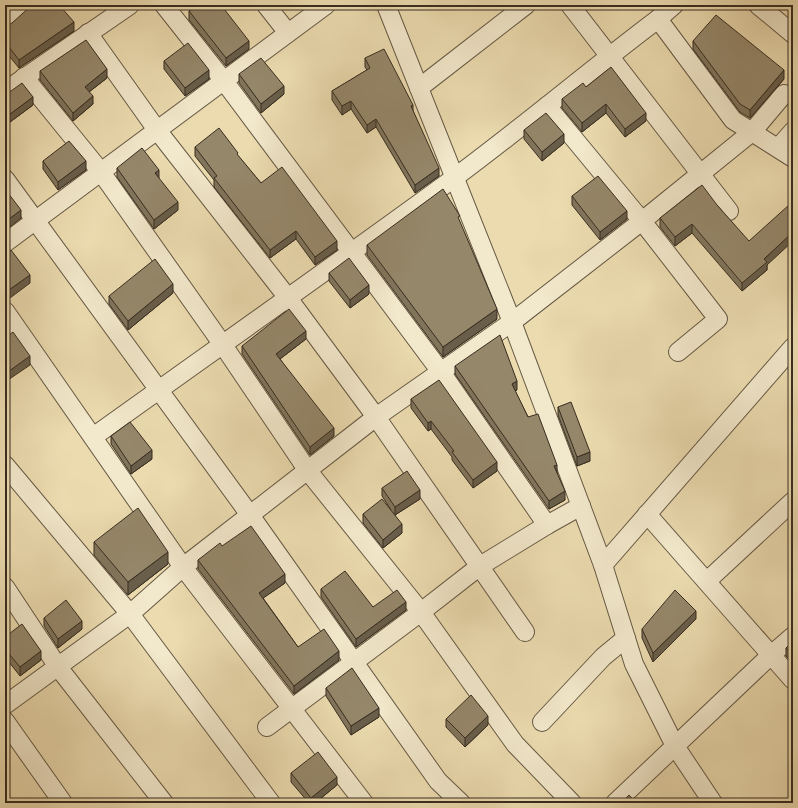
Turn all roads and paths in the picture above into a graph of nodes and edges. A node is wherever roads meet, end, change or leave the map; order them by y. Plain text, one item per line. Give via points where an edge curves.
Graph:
1 (26, 5) edge
2 (130, 5) edge
3 (164, 5) edge
4 (266, 5) edge
5 (326, 5) edge
6 (526, 5) edge
7 (570, 5) edge
8 (674, 5) edge
9 (758, 5) edge
10 (389, 6) edge
11 (658, 19) junction
12 (5, 24) edge
13 (88, 33) junction
14 (288, 33) junction
15 (793, 34) edge
16 (610, 55) junction
17 (24, 77) junction
18 (224, 81) junction
19 (419, 88) junction
20 (5, 91) edge
21 (784, 94) dead end
22 (548, 106) junction
23 (157, 130) junction
24 (793, 131) edge
25 (752, 132) junction
26 (786, 153) edge
27 (101, 172) junction
28 (700, 173) junction
29 (455, 177) junction
30 (5, 179) edge
31 (729, 211) dead end
32 (36, 220) junction
33 (642, 221) junction
34 (5, 243) edge
35 (351, 252) junction
36 (288, 298) junction
37 (5, 311) edge
38 (512, 322) junction
39 (222, 345) junction
40 (793, 346) edge
41 (678, 352) dead end
42 (441, 372) junction
43 (159, 390) junction
44 (376, 417) junction
45 (93, 438) junction
46 (5, 465) edge
47 (308, 471) junction
48 (793, 500) edge
49 (581, 506) junction
50 (647, 514) junction
51 (250, 515) junction
52 (547, 525) junction
53 (480, 566) junction
54 (603, 566) junction
55 (184, 567) junction
56 (707, 581) junction
57 (5, 587) edge
58 (421, 612) junction
59 (130, 614) junction
60 (525, 632) dead end
61 (793, 636) edge
62 (626, 638) junction
63 (771, 655) junction
64 (354, 663) junction
65 (58, 667) junction
66 (793, 680) edge
67 (5, 705) edge
68 (292, 709) junction
69 (5, 721) edge
70 (542, 722) dead end
71 (267, 726) dead end
72 (675, 746) junction
73 (63, 803) edge
74 (164, 803) edge
75 (271, 803) edge
76 (364, 803) edge
77 (461, 803) edge
78 (572, 803) edge
79 (615, 803) edge
80 (713, 803) edge

1 - 12 street
2 - 13 street
3 - 18 street
4 - 14 street
5 - 14 street
6 - 19 street
7 - 16 street
8 - 11 street
9 - 15 street
10 - 19 street
11 - 16 street
11 - 25 street via 733,120
13 - 17 street
13 - 23 street
14 - 18 street
16 - 22 street
16 - 28 street
17 - 20 street
17 - 27 street
18 - 23 street
18 - 35 street
19 - 29 street
21 - 25 street
22 - 29 street
22 - 33 street
23 - 27 street
23 - 36 street
24 - 26 street
25 - 26 street
25 - 28 street
27 - 32 street
27 - 39 street
28 - 31 street
28 - 33 street
29 - 35 street
29 - 38 street
30 - 32 street
32 - 34 street
32 - 43 street
33 - 38 street
33 - 41 street via 718,319
35 - 36 street
35 - 42 street
36 - 39 street
36 - 44 street
37 - 45 street
38 - 42 street
38 - 49 street
39 - 43 street
39 - 47 street
40 - 50 street
42 - 44 street
42 - 52 street
43 - 45 street
43 - 51 street
44 - 47 street
44 - 53 street
45 - 55 street
46 - 59 street
47 - 51 street
47 - 58 street
48 - 56 street
49 - 52 street
49 - 54 street
50 - 54 street
50 - 56 street
51 - 55 street
51 - 64 street
52 - 53 street
53 - 58 street
53 - 60 street
54 - 62 street
55 - 59 street
55 - 68 street
56 - 63 street
57 - 65 street
58 - 64 street
58 - 78 street via 515,744
59 - 65 street
59 - 75 street
61 - 63 street
62 - 70 street via 603,657
62 - 72 street via 634,664
63 - 66 street
63 - 72 street
64 - 68 street
64 - 77 street via 438,780
65 - 67 street
65 - 74 street
68 - 71 street
68 - 76 street
69 - 73 street
72 - 79 street
72 - 80 street

